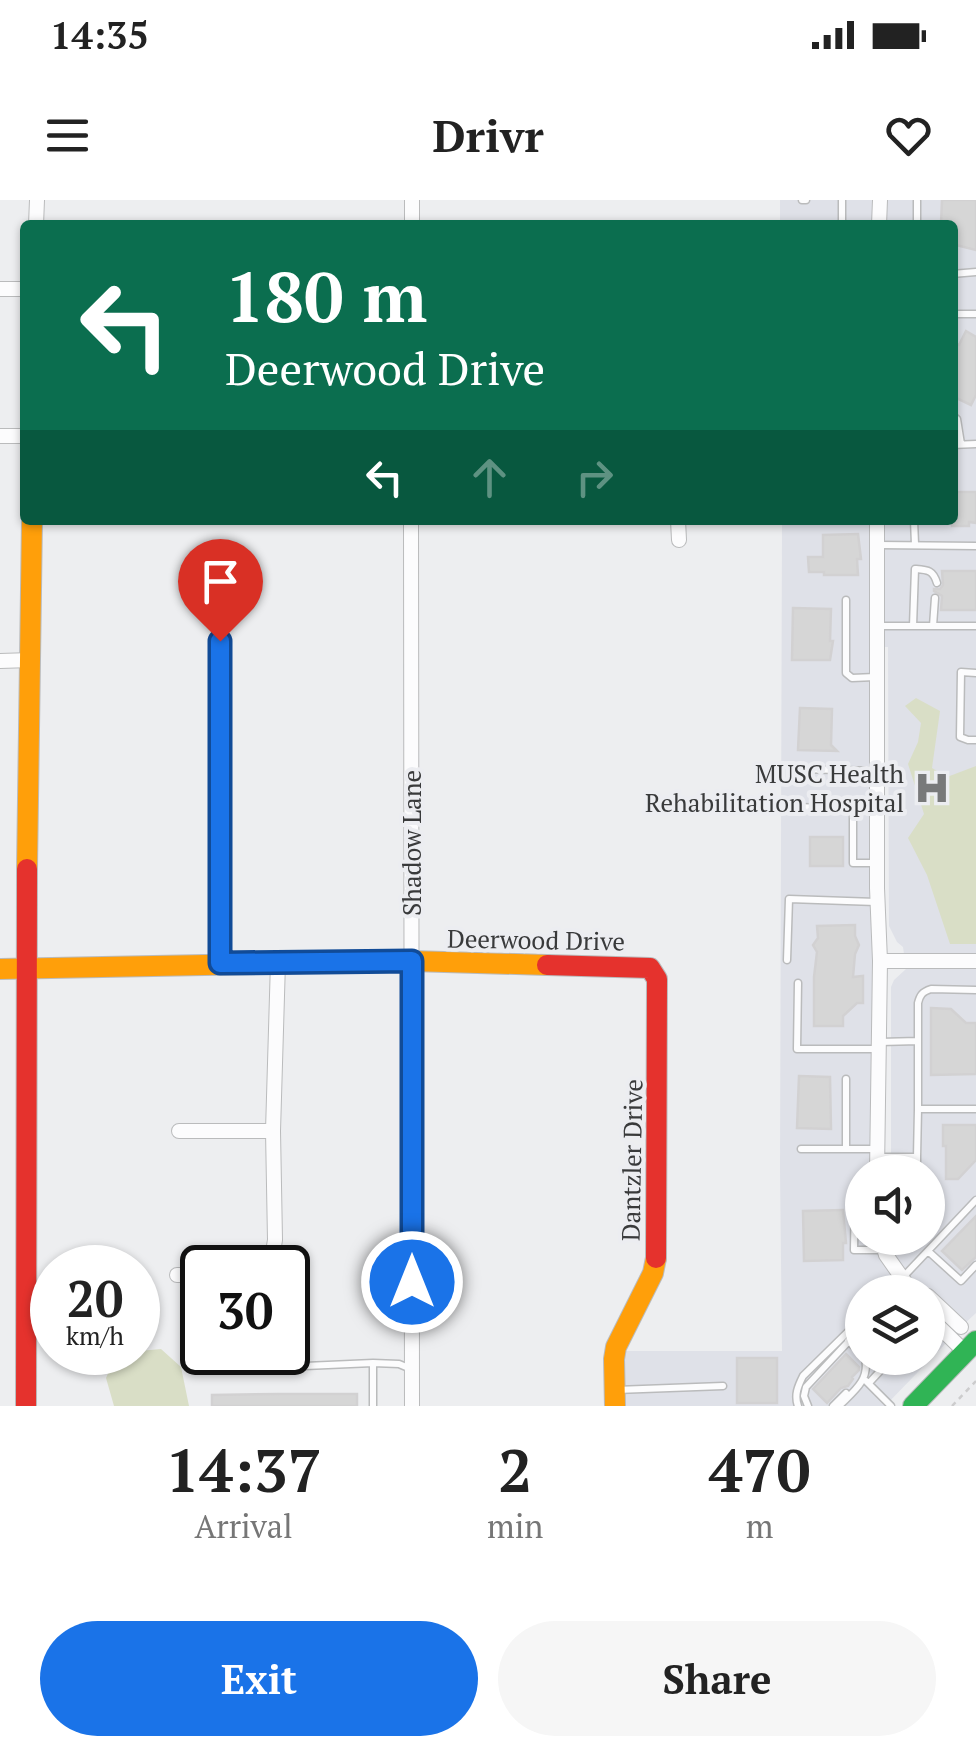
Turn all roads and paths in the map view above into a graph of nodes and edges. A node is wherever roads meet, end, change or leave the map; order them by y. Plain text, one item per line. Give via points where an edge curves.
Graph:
1 (32, 525) edge
2 (411, 525) edge
3 (678, 525) edge
4 (876, 525) edge
5 (914, 525) edge
6 (679, 540) dead end
7 (915, 544) junction
8 (878, 546) junction
9 (976, 546) edge
10 (936, 583) dead end
11 (936, 598) dead end
12 (846, 600) dead end
13 (876, 626) junction
14 (912, 626) junction
15 (933, 626) junction
16 (976, 626) edge
17 (220, 641) dead end
18 (31, 660) junction
19 (0, 661) edge
20 (976, 673) edge
21 (876, 678) junction
22 (976, 740) edge
23 (801, 769) dead end
24 (877, 772) junction
25 (796, 807) dead end
26 (853, 809) junction
27 (877, 809) junction
28 (877, 863) junction
29 (878, 902) junction
30 (787, 960) dead end
31 (412, 961) junction
32 (880, 961) junction
33 (976, 961) edge
34 (278, 962) junction
35 (220, 963) junction
36 (650, 968) joint
37 (0, 969) edge
38 (26, 969) junction
39 (798, 983) dead end
40 (976, 990) edge
41 (918, 1041) junction
42 (878, 1046) junction
43 (846, 1079) dead end
44 (918, 1109) junction
45 (976, 1109) edge
46 (178, 1131) dead end
47 (272, 1131) junction
48 (801, 1148) dead end
49 (846, 1149) junction
50 (863, 1155) edge
51 (877, 1155) edge
52 (917, 1155) edge
53 (976, 1200) edge
54 (945, 1233) edge
55 (274, 1245) edge
56 (932, 1255) edge
57 (976, 1265) edge
58 (945, 1319) edge
59 (945, 1326) edge
60 (844, 1340) joint
61 (967, 1340) edge
62 (373, 1363) junction
63 (310, 1366) edge
64 (412, 1369) junction
65 (867, 1375) edge
66 (871, 1375) edge
67 (867, 1378) junction
68 (976, 1380) edge
69 (723, 1386) dead end
70 (615, 1398) edge
71 (26, 1406) edge
72 (373, 1406) edge
73 (412, 1406) edge
74 (798, 1406) edge
75 (808, 1406) edge
76 (836, 1406) edge
77 (891, 1406) edge
78 (913, 1406) edge
79 (952, 1406) edge

1 - 18 street
2 - 31 street, Shadow Lane
3 - 6 street
4 - 8 street
5 - 7 lane
7 - 8 lane
7 - 9 lane
8 - 13 street
10 - 14 lane via 934,574 915,569
11 - 15 lane
12 - 21 lane via 846,673
13 - 14 lane
13 - 21 street
14 - 15 lane
15 - 16 lane
17 - 35 street
18 - 19 street
18 - 38 street
20 - 22 lane via 962,672 960,736
21 - 24 street
23 - 24 lane
24 - 27 street
25 - 26 lane
26 - 27 lane
26 - 28 lane via 853,863
27 - 28 street
28 - 29 street
29 - 30 lane via 789,899
29 - 32 street
31 - 34 street, Deerwood Drive
31 - 36 street, Deerwood Drive
31 - 64 street, Shadow Lane
32 - 33 street
32 - 42 street
34 - 35 street, Deerwood Drive
34 - 47 street
35 - 38 street, Deerwood Drive
36 - 70 street, Dantzler Drive via 658,990 656,1256 616,1347
37 - 38 street, Deerwood Drive
38 - 71 street
39 - 42 lane via 798,1049
40 - 41 lane via 924,992
41 - 42 lane
41 - 44 lane
42 - 51 street
43 - 49 lane
44 - 45 lane
44 - 52 lane
46 - 47 street
47 - 55 street
48 - 49 lane
49 - 50 lane
53 - 54 lane
56 - 57 lane via 961,1281
58 - 61 street
59 - 61 street
60 - 74 lane via 797,1386
60 - 75 lane via 806,1387
61 - 78 street
62 - 63 lane
62 - 64 lane
62 - 72 lane
64 - 73 street, Shadow Lane
65 - 67 lane
66 - 67 lane
67 - 76 lane
67 - 77 lane
68 - 79 path
69 - 70 lane

